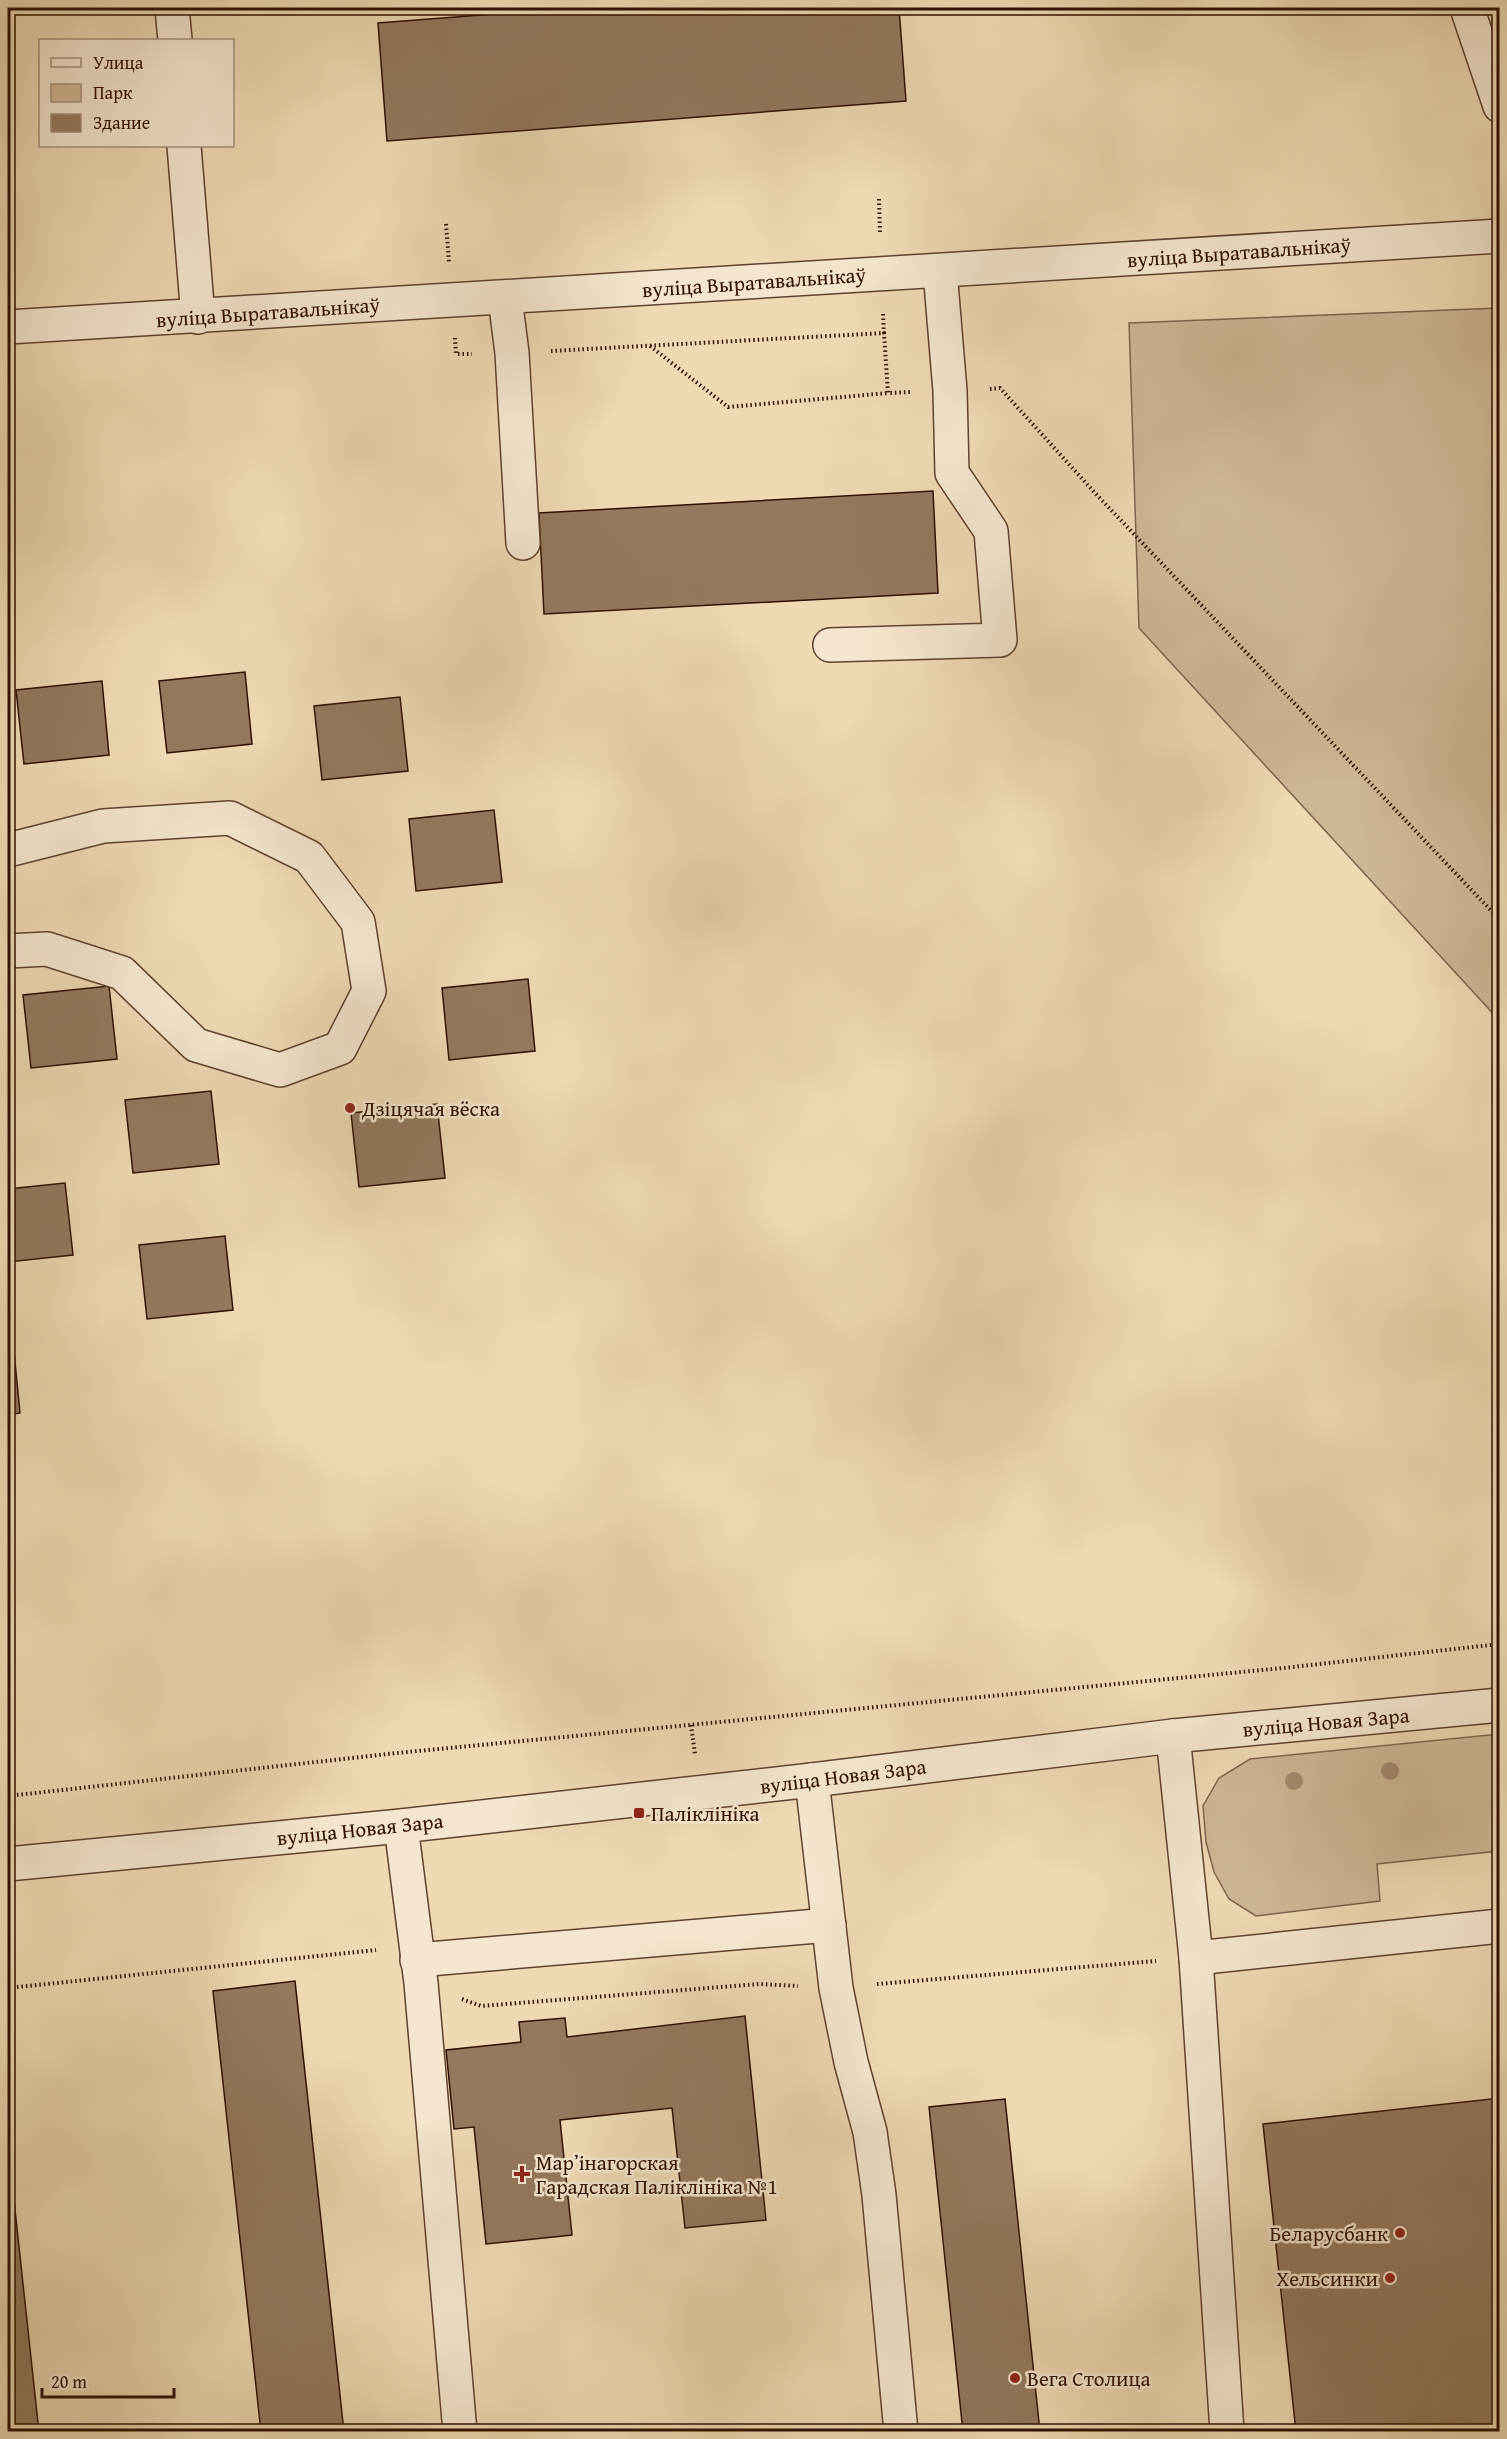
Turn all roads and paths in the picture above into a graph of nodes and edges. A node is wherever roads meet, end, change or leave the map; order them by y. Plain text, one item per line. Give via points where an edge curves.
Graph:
1 (172, 8) edge
2 (1467, 8) edge
3 (175, 39) edge
4 (1500, 106) edge
5 (184, 147) edge
6 (1500, 236) edge
7 (940, 271) junction
8 (505, 298) junction
9 (198, 317) junction
10 (8, 327) edge
11 (650, 346) dead end
12 (888, 393) dead end
13 (523, 543) dead end
14 (830, 645) dead end
15 (8, 850) edge
16 (8, 951) edge
17 (1500, 1644) edge
18 (1500, 1705) edge
19 (1173, 1736) junction
20 (812, 1780) junction
21 (8, 1796) edge
22 (401, 1826) junction
23 (8, 1864) edge
24 (829, 1925) junction
25 (1500, 1926) edge
26 (1196, 1958) junction
27 (417, 1960) junction
28 (836, 1988) junction
29 (460, 2432) edge
30 (901, 2432) edge
31 (1227, 2432) edge

1 - 3 street
2 - 4 street
5 - 9 street
6 - 7 street, вуліца Выратавальнікаў
7 - 8 street, вуліца Выратавальнікаў
7 - 14 street via 952,473 991,531 1000,640
8 - 9 street, вуліца Выратавальнікаў
8 - 13 street
9 - 10 street, вуліца Выратавальнікаў
11 - 12 path via 728,407
15 - 16 street via 103,826 230,818 309,857 358,922 369,991 340,1048 280,1070 196,1045 122,974 47,949
17 - 21 path via 409,1752
18 - 19 street, вуліца Новая Зара
19 - 20 street, вуліца Новая Зара
19 - 26 street
20 - 22 street, вуліца Новая Зара
20 - 24 street
22 - 23 street, вуліца Новая Зара
22 - 27 street
24 - 27 street
24 - 28 street
25 - 26 street
26 - 28 path
26 - 31 street
27 - 29 street
28 - 30 street via 870,2132

